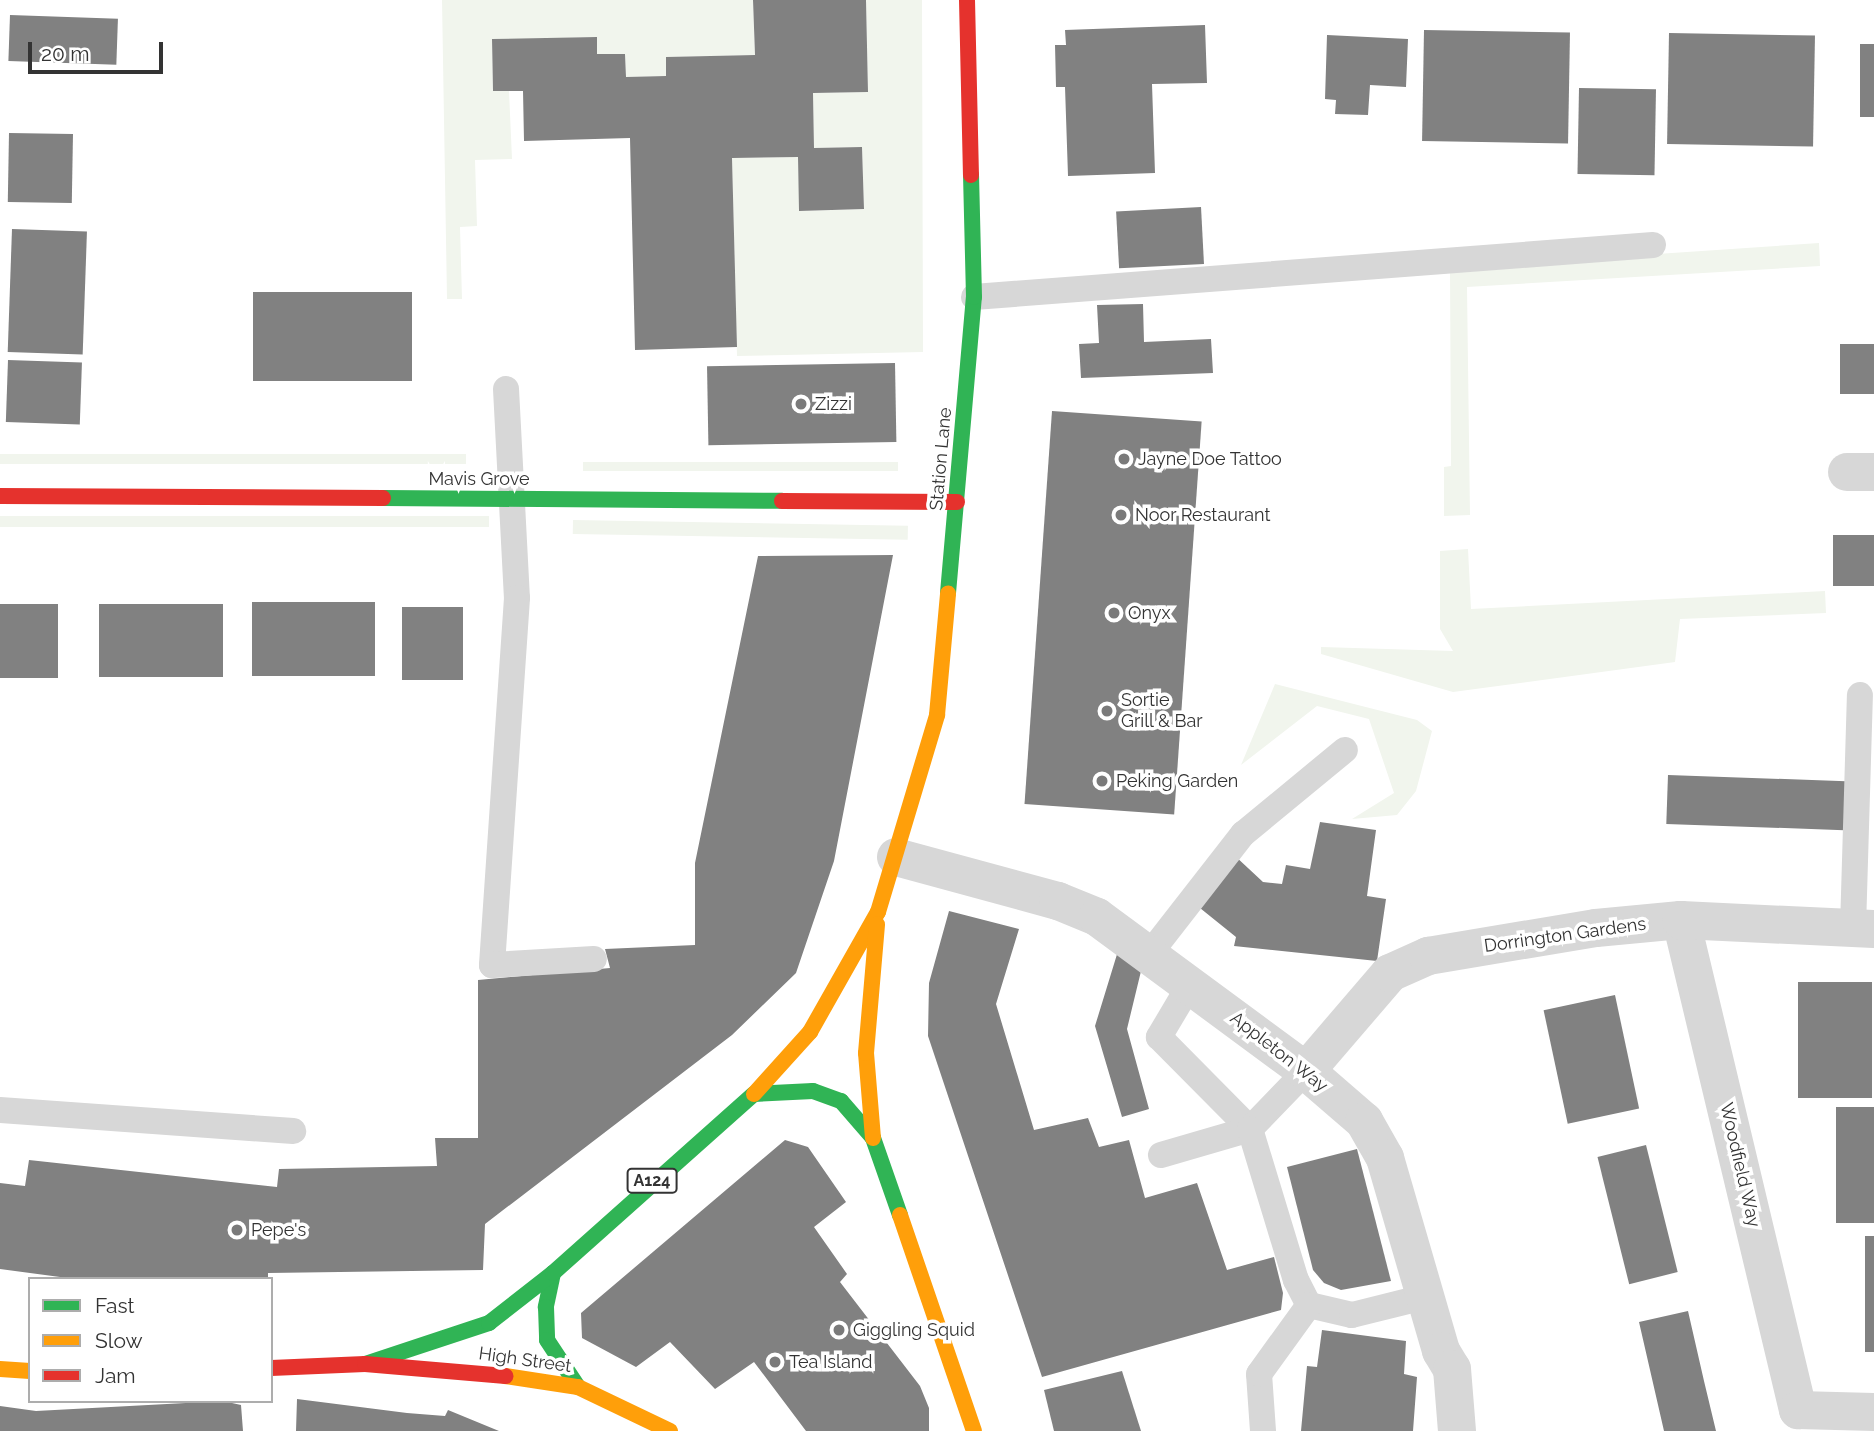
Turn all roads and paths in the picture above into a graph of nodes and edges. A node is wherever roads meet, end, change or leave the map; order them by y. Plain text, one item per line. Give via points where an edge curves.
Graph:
1 (967, 0) edge
2 (1653, 245) dead end
3 (974, 297) junction
4 (506, 390) dead end
5 (0, 496) edge
6 (515, 498) junction
7 (957, 502) junction
8 (1860, 695) dead end
9 (1345, 750) dead end
10 (896, 857) junction
11 (878, 912) junction
12 (1681, 920) junction
13 (1863, 929) edge
14 (1151, 952) junction
15 (594, 959) dead end
16 (1191, 983) junction
17 (1306, 1071) junction
18 (754, 1094) junction
19 (0, 1110) edge
20 (1250, 1129) junction
21 (293, 1131) dead end
22 (873, 1138) junction
23 (1161, 1155) dead end
24 (553, 1273) junction
25 (1425, 1297) junction
26 (1309, 1305) junction
27 (365, 1364) junction
28 (273, 1368) edge
29 (0, 1369) edge
30 (28, 1371) edge
31 (578, 1387) junction
32 (1874, 1412) edge
33 (670, 1431) edge
34 (974, 1431) edge
35 (1263, 1431) edge
36 (1457, 1431) edge

1 - 3 street, Station Lane
2 - 3 lane
3 - 7 street, Station Lane
4 - 6 lane
5 - 6 street, Mavis Grove
6 - 7 street, Mavis Grove
6 - 15 lane via 517,598 492,965
7 - 10 street, Station Lane via 937,715
8 - 13 lane
9 - 14 lane via 1243,834
10 - 11 street, Station Lane
10 - 14 street, Appleton Way via 1058,901 1097,917
11 - 18 street, Station Lane via 810,1032
11 - 22 street, Station Lane via 866,1054
12 - 13 street, Dorrington Gardens
12 - 17 street, Dorrington Gardens via 1596,928 1428,956 1390,973
12 - 32 street, Woodfield Way via 1798,1410
14 - 16 street, Appleton Way
16 - 17 street, Appleton Way
16 - 20 lane via 1159,1037
17 - 20 lane
17 - 25 street, Appleton Way via 1364,1121 1385,1158
18 - 22 street via 813,1091 841,1101
18 - 24 street, Station Lane / A124
19 - 21 lane
20 - 23 lane
20 - 26 lane via 1296,1280
22 - 34 street
24 - 27 street, High Street / A124 via 489,1322
24 - 31 street via 546,1307 547,1340
25 - 26 lane via 1352,1315
25 - 36 street, Appleton Way via 1441,1351 1452,1369
26 - 35 lane via 1259,1374
27 - 28 street, High Street / A124
27 - 31 street, High Street / A124 via 491,1374
29 - 30 street
31 - 33 street, High Street / A124

